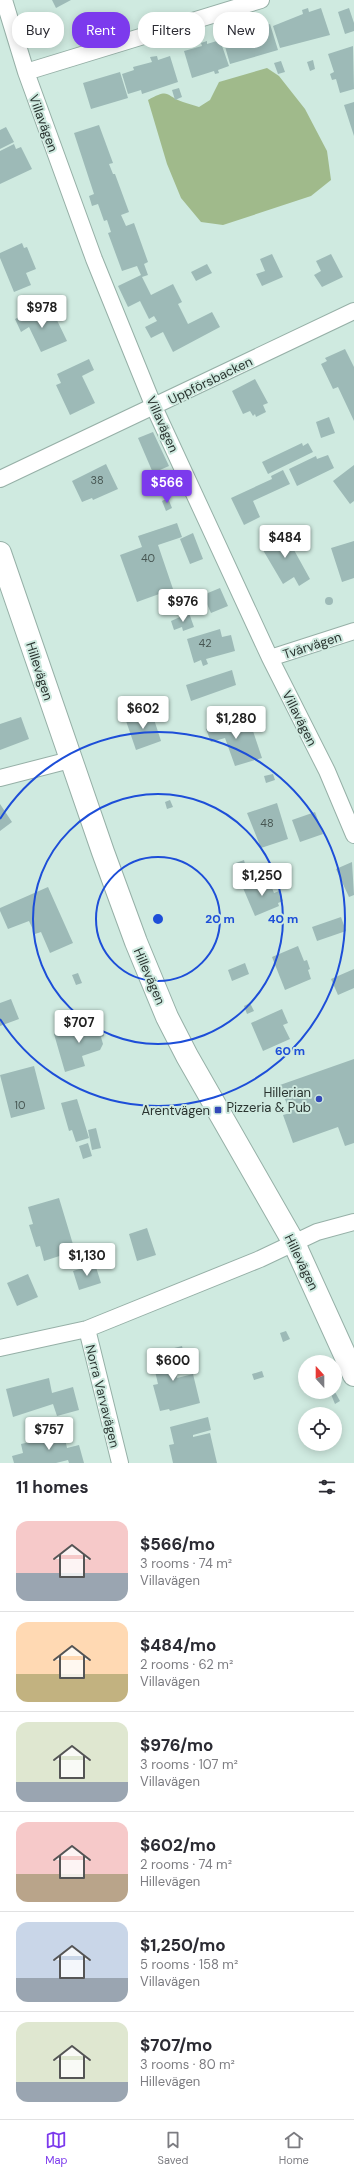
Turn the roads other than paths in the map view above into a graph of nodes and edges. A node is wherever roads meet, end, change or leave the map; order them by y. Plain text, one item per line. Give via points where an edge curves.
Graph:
1 (4, 0) edge
2 (261, 0) edge
3 (26, 72) junction
4 (354, 311) edge
5 (154, 407) junction
6 (0, 479) edge
7 (0, 553) edge
8 (354, 631) edge
9 (270, 658) junction
10 (70, 760) junction
11 (0, 778) edge
12 (354, 835) edge
13 (354, 1222) edge
14 (294, 1243) junction
15 (87, 1329) junction
16 (0, 1348) edge
17 (354, 1375) edge
18 (120, 1463) edge

1 - 3 street, Villavägen
2 - 3 street
3 - 5 street, Villavägen via 94,259
4 - 5 street, Uppförsbacken
5 - 6 street, Uppförsbacken
5 - 9 street, Villavägen
7 - 10 street, Hillevägen
8 - 9 street, Tvärvägen
9 - 12 street, Villavägen via 327,770
10 - 11 street
10 - 14 street, Hillevägen via 136,942 167,1017
13 - 14 street via 331,1227
14 - 15 street
14 - 17 street, Hillevägen
15 - 16 street
15 - 18 street, Norra Varvavägen

